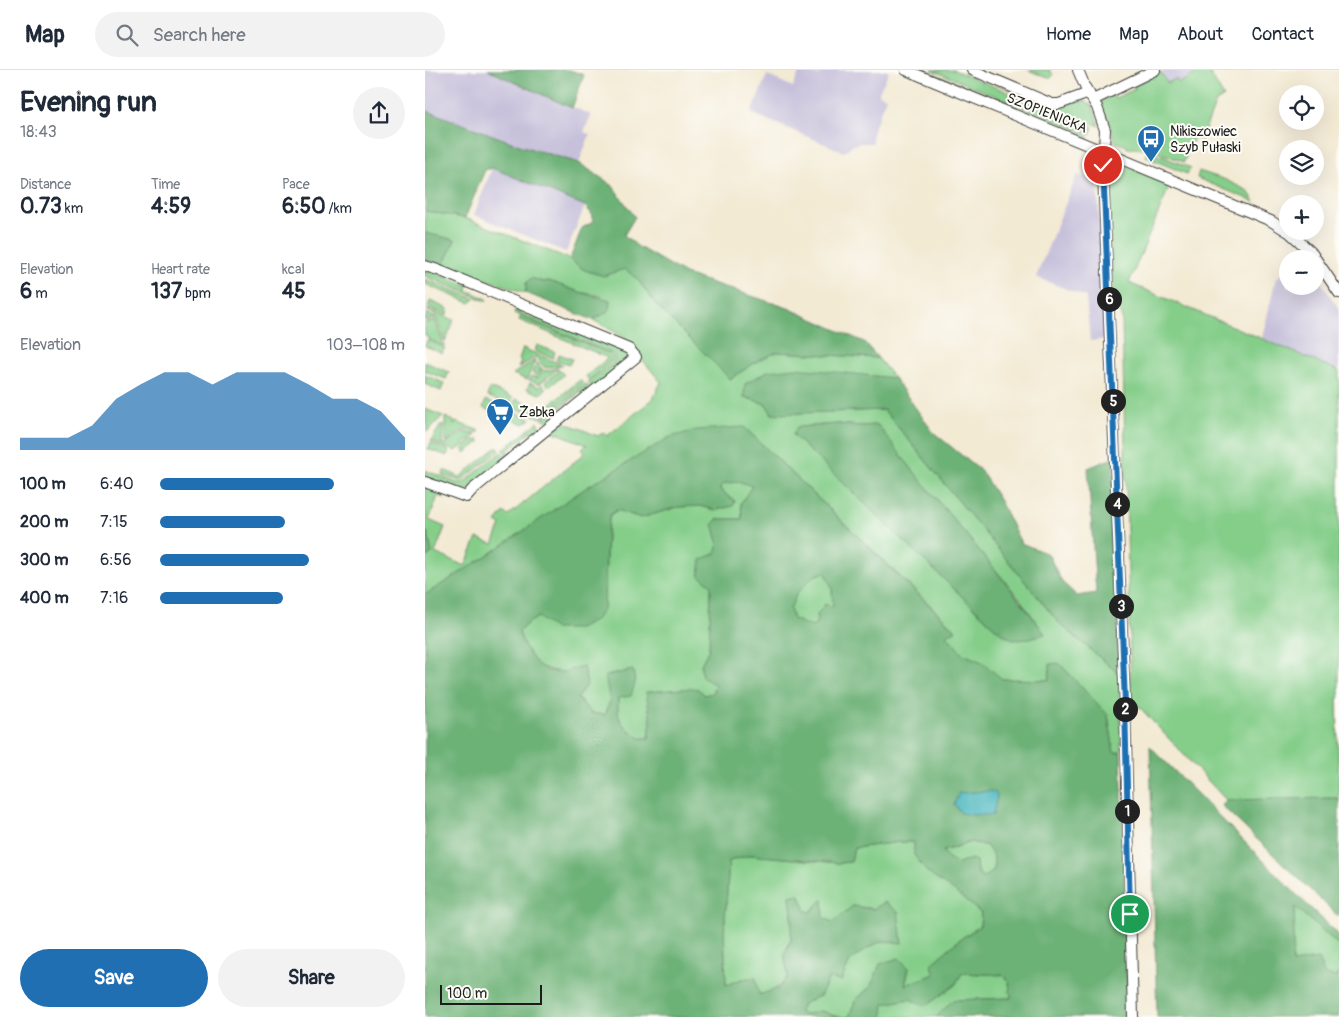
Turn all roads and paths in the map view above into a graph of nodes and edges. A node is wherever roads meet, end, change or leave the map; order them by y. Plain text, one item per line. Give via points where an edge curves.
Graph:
1 (906, 70) edge
2 (973, 70) edge
3 (1078, 70) edge
4 (1155, 70) edge
5 (1087, 90) junction
6 (1103, 151) junction
7 (1279, 226) edge
8 (1298, 240) edge
9 (425, 266) edge
10 (1339, 293) edge
11 (425, 482) edge
12 (1133, 1017) edge

1 - 6 street, SZOPIENICKA
2 - 5 street via 1052,104 1059,104
3 - 5 street
4 - 5 street
5 - 6 street via 1105,130
6 - 7 street, SZOPIENICKA
6 - 12 street via 1124,684
8 - 10 street, SZOPIENICKA via 1311,252
9 - 11 street via 629,349 636,357 466,497

